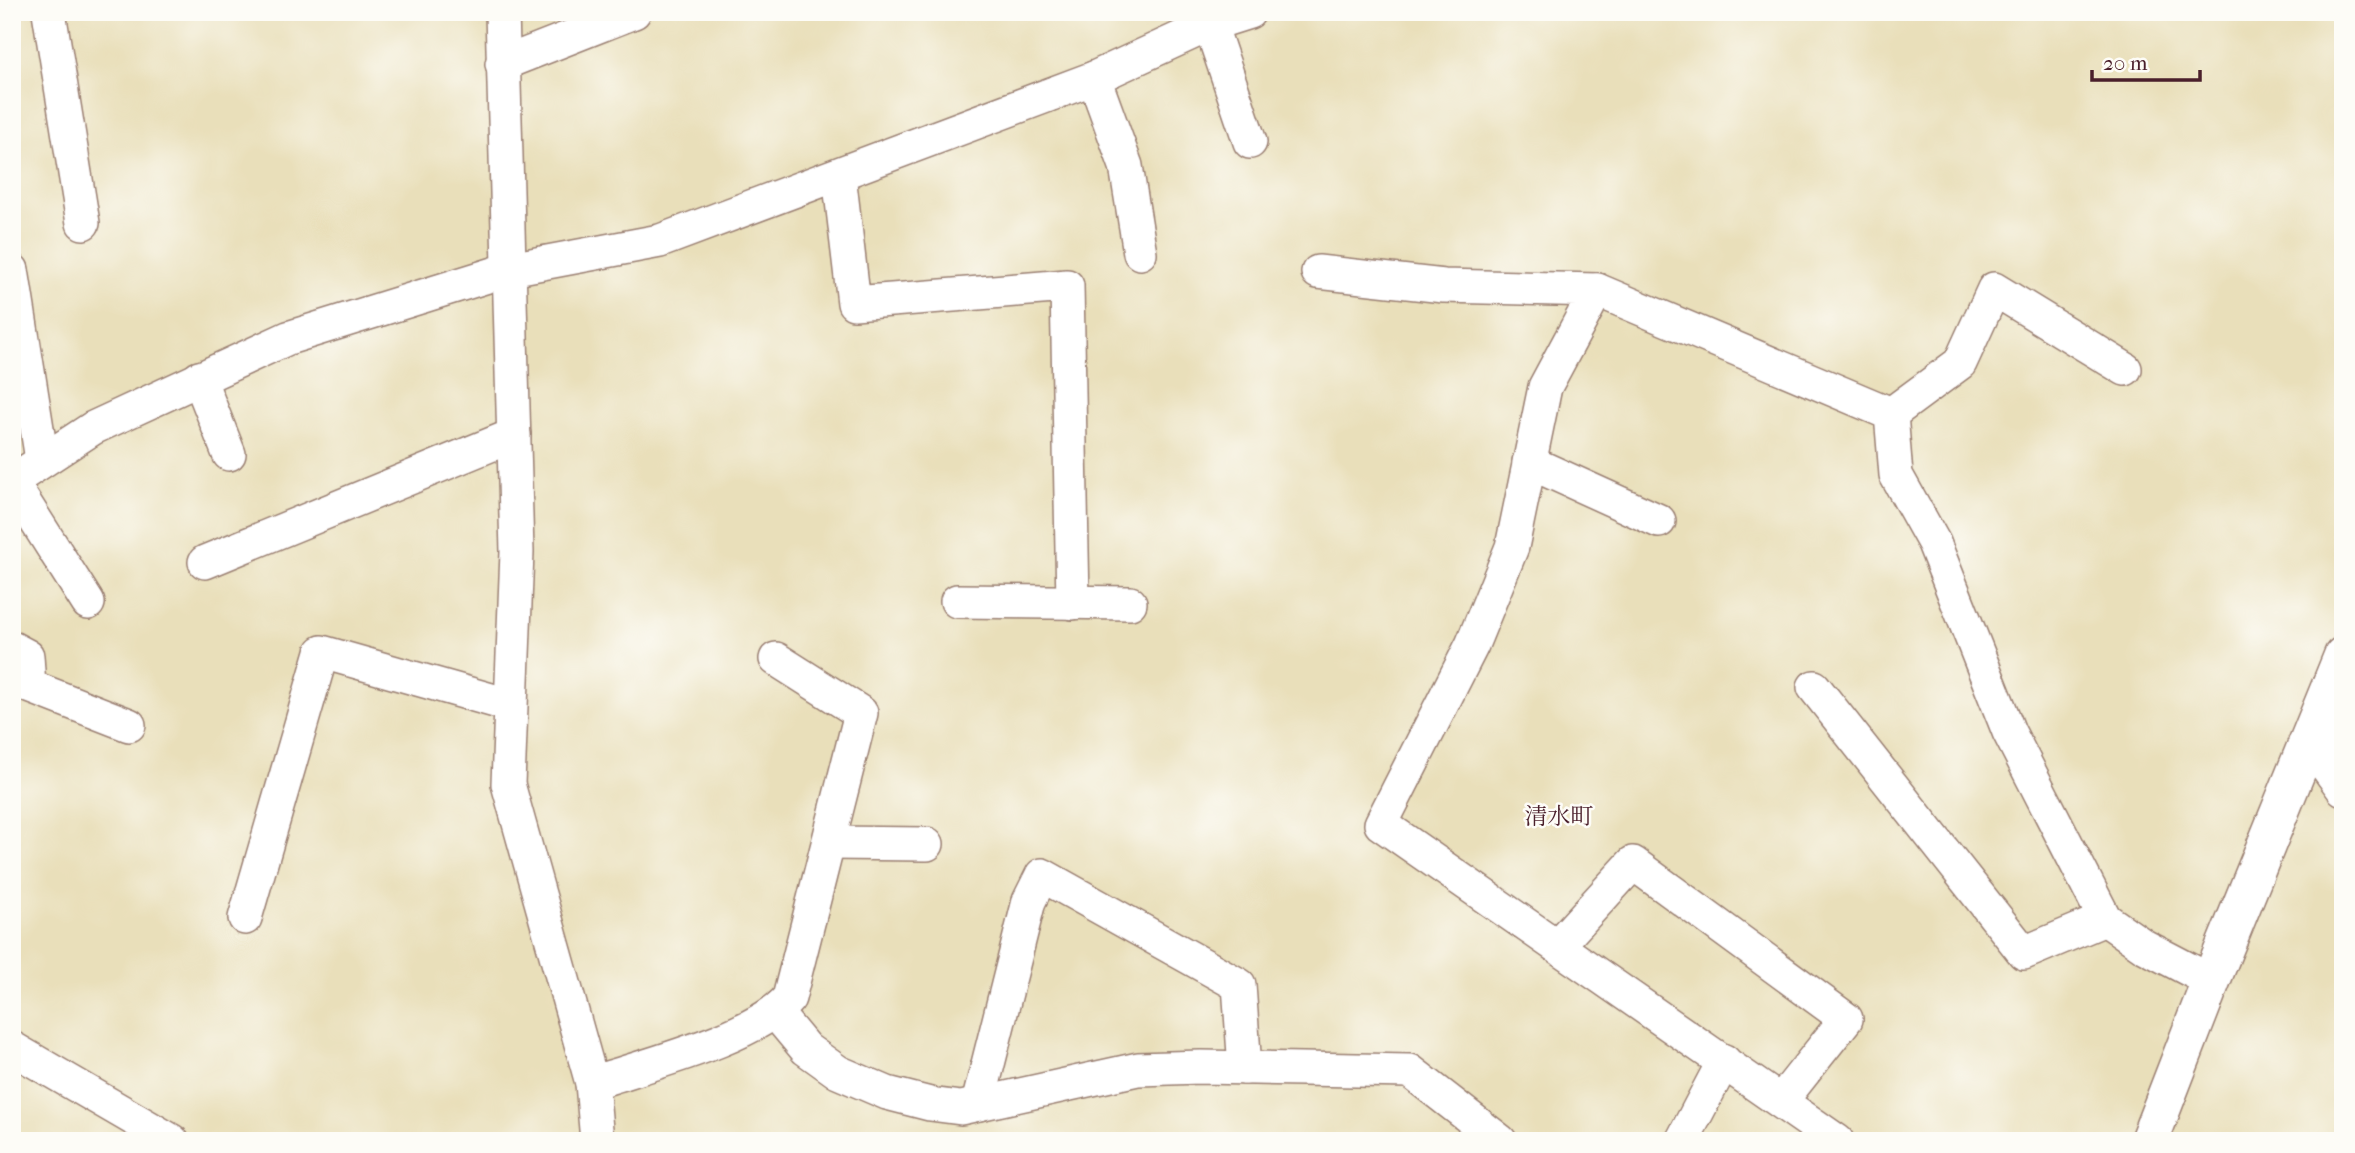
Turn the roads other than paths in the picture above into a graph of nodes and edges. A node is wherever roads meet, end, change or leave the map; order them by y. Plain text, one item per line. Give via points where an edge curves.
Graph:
1 (49, 12) edge
2 (502, 12) edge
3 (634, 12) edge
4 (1250, 12) edge
5 (1208, 18) edge
6 (502, 64) junction
7 (1094, 78) junction
8 (1250, 142) dead end
9 (839, 175) junction
10 (83, 223) dead end
11 (1140, 253) dead end
12 (510, 269) junction
13 (12, 270) edge
14 (1318, 272) dead end
15 (1597, 290) junction
16 (2125, 369) dead end
17 (199, 378) junction
18 (1891, 414) junction
19 (514, 435) junction
20 (229, 454) dead end
21 (42, 460) junction
22 (1529, 462) junction
23 (12, 482) edge
24 (1658, 521) dead end
25 (205, 562) dead end
26 (957, 601) dead end
27 (88, 603) dead end
28 (1073, 603) junction
29 (1130, 603) dead end
30 (12, 648) edge
31 (2343, 656) edge
32 (776, 659) dead end
33 (1814, 687) dead end
34 (509, 705) junction
35 (129, 725) dead end
36 (2321, 737) edge
37 (2343, 789) edge
38 (829, 843) junction
39 (926, 844) dead end
40 (245, 918) dead end
41 (2105, 919) junction
42 (1556, 946) junction
43 (2211, 981) junction
44 (776, 1013) junction
45 (12, 1048) edge
46 (1724, 1061) junction
47 (1245, 1068) junction
48 (592, 1083) junction
49 (1782, 1101) junction
50 (978, 1104) junction
51 (1477, 1134) edge
52 (172, 1141) edge
53 (597, 1141) edge
54 (1682, 1141) edge
55 (1837, 1141) edge
56 (2149, 1141) edge

1 - 10 street
2 - 6 street
3 - 6 street
4 - 5 street
5 - 7 street
5 - 8 street
6 - 12 street
7 - 9 street
7 - 11 street via 1126,166
9 - 12 street via 660,241
9 - 28 street via 854,303 1067,286
12 - 17 street via 288,338
12 - 19 street
13 - 21 street
14 - 15 street via 1444,286
15 - 18 street
15 - 22 street via 1545,387
16 - 18 street via 1994,289 1960,363
17 - 20 street
17 - 21 street via 93,428
18 - 41 street via 1896,475 1934,543 2009,732
19 - 25 street
19 - 34 street via 517,552
21 - 23 street
22 - 24 street
22 - 42 street via 1512,547 1472,645 1381,824
23 - 27 street
26 - 28 street
28 - 29 street
30 - 35 street via 27,656 29,686
31 - 36 street
32 - 38 street via 861,713
33 - 41 street via 2024,953
34 - 40 street via 322,652
34 - 48 street via 508,784
36 - 37 street
36 - 43 street
38 - 39 street
38 - 44 street via 789,998
41 - 43 street via 2144,946
42 - 46 street
42 - 49 street via 1633,863 1846,1019
43 - 56 street
44 - 48 street via 751,1028
44 - 50 street via 806,1049 862,1083 930,1104 961,1108
45 - 52 street
46 - 49 street
46 - 54 street
47 - 50 street via 1138,1069
47 - 50 street via 1239,985 1042,875 1029,901
47 - 51 street via 1410,1070
48 - 53 street
49 - 55 street

